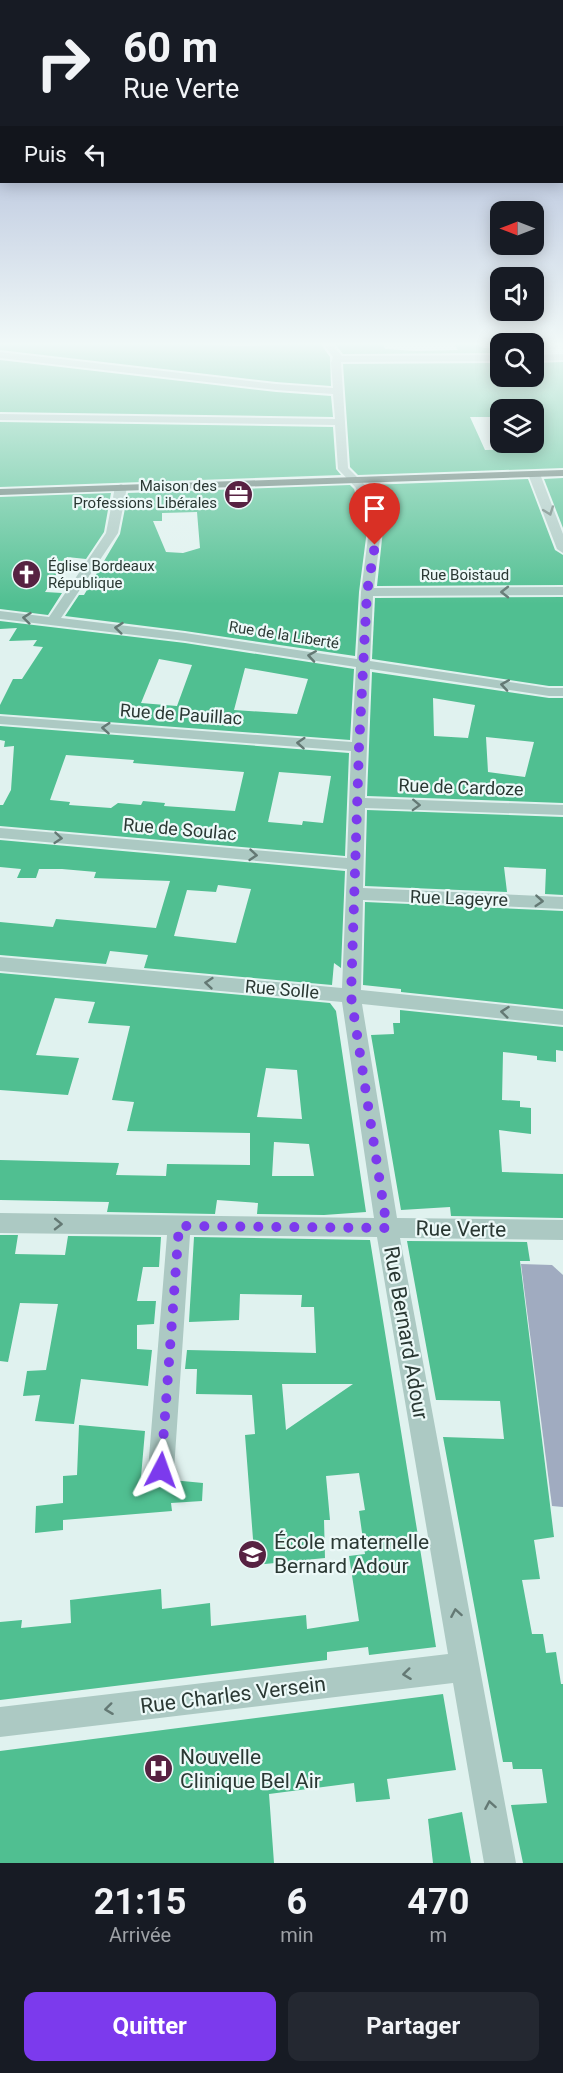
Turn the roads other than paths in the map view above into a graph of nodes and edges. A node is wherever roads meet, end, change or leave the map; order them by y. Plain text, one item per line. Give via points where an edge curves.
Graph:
1 (341, 430) edge
2 (563, 466) edge
3 (563, 473) edge
4 (534, 474) junction
5 (351, 477) junction
6 (0, 482) edge
7 (121, 487) junction
8 (0, 492) edge
9 (563, 549) edge
10 (563, 591) edge
11 (367, 592) junction
12 (0, 615) edge
13 (53, 621) junction
14 (364, 664) junction
15 (563, 692) edge
16 (0, 720) edge
17 (359, 747) junction
18 (358, 803) junction
19 (563, 810) edge
20 (0, 833) edge
21 (356, 864) junction
22 (355, 894) junction
23 (563, 903) edge
24 (0, 964) edge
25 (351, 996) junction
26 (563, 1018) edge
27 (0, 1223) edge
28 (179, 1226) junction
29 (387, 1228) junction
30 (561, 1233) edge
31 (161, 1470) dead end
32 (465, 1667) junction
33 (0, 1722) edge
34 (500, 1863) edge

1 - 5 street, Rue Bernard Adour via 343,469
2 - 5 main road
3 - 4 main road
4 - 5 main road
4 -> 9 street
5 - 6 main road
5 - 7 main road
5 - 11 street, Rue Bernard Adour via 361,487 375,530
7 - 8 main road
7 - 13 street via 112,533
10 -> 11 street, Rue Boistaud
11 - 14 street, Rue Bernard Adour
13 -> 12 street, Rue de la Liberté
14 -> 13 street, Rue de la Liberté
15 -> 14 street, Rue de la Liberté
14 - 17 street, Rue Bernard Adour
17 -> 16 street, Rue de Pauillac
17 - 18 street, Rue Bernard Adour
18 -> 19 street, Rue de Cardoze
18 - 21 street, Rue Bernard Adour
20 -> 21 street, Rue de Soulac
21 - 22 street, Rue Bernard Adour
22 -> 23 street, Rue Lageyre
22 - 25 street, Rue Bernard Adour
25 -> 24 street, Rue Solle
26 -> 25 street, Rue Solle
25 - 29 street, Rue Bernard Adour
27 -> 28 street, Rue Verte
28 - 29 street, Rue Verte
28 - 31 street
29 - 30 street, Rue Verte
32 -> 29 street, Rue Bernard Adour
32 -> 33 street, Rue Charles Versein
34 -> 32 street, Rue Bernard Adour

